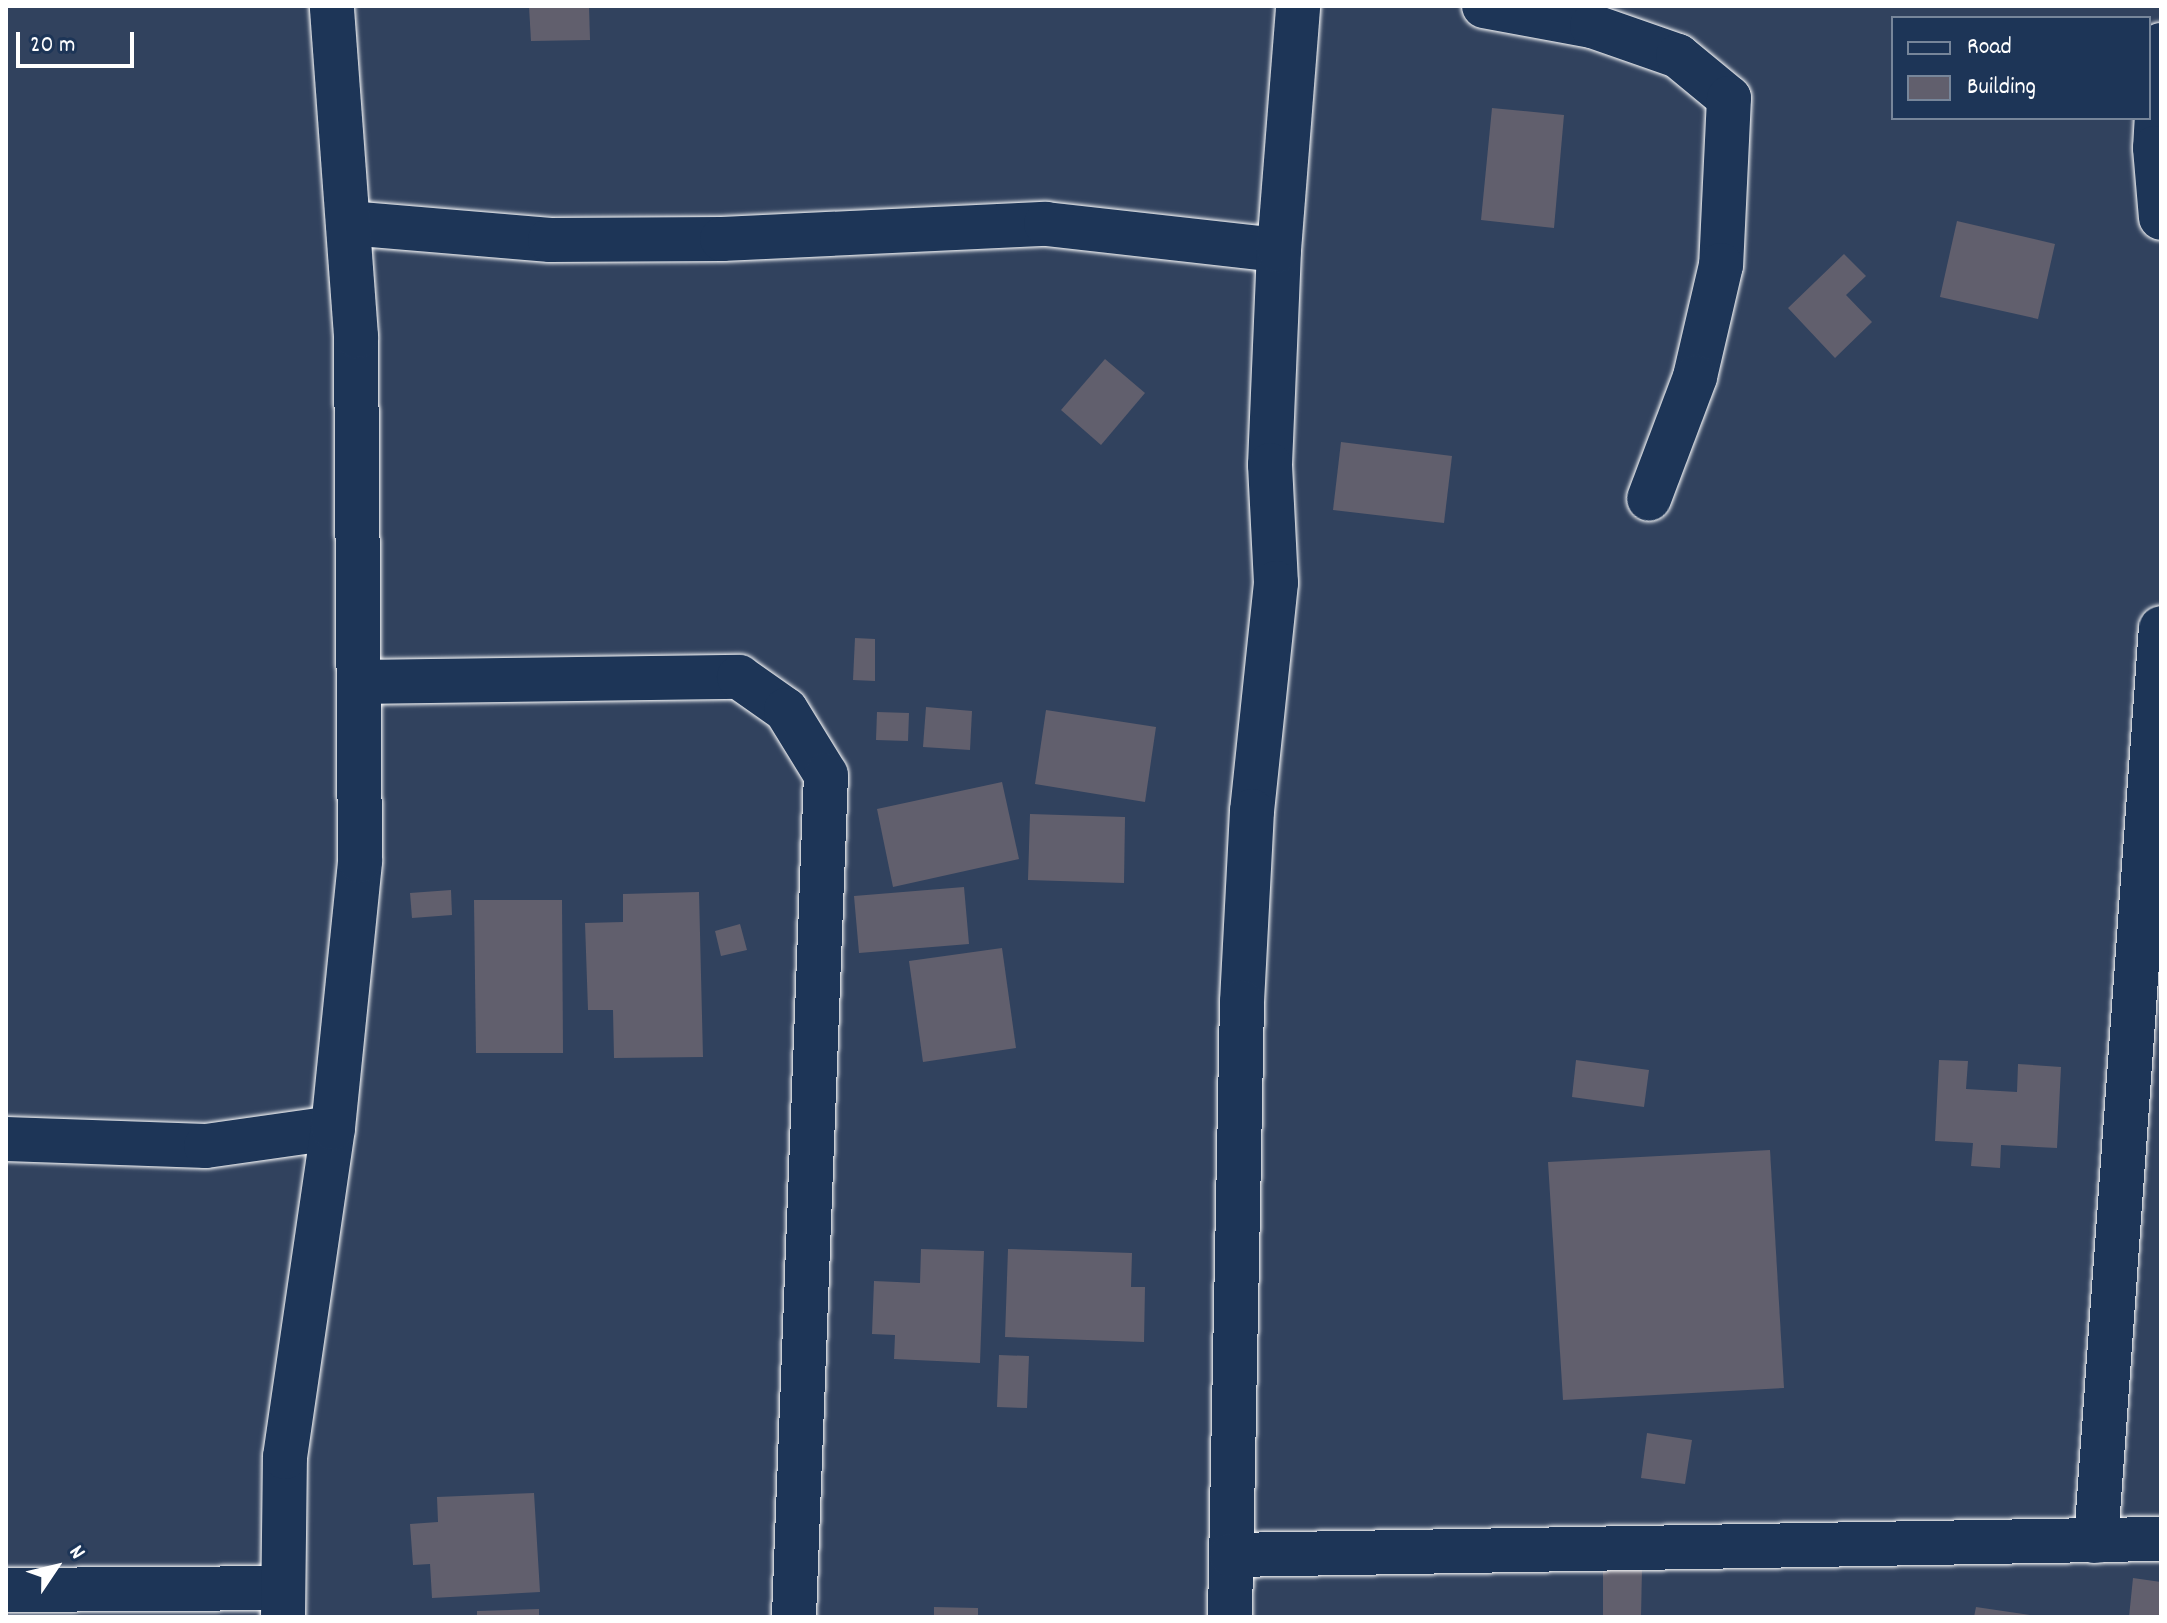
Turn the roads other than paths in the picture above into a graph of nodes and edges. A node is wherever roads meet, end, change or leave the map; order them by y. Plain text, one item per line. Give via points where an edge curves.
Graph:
1 (332, 6) edge
2 (1298, 6) edge
3 (1484, 6) edge
4 (2161, 45) edge
5 (2158, 149) edge
6 (2161, 218) edge
7 (348, 223) junction
8 (1279, 250) junction
9 (1649, 499) dead end
10 (2161, 628) edge
11 (361, 682) junction
12 (333, 1128) junction
13 (6, 1139) edge
14 (2161, 1539) edge
15 (2096, 1541) junction
16 (1231, 1555) junction
17 (6, 1590) edge
18 (283, 1603) edge
19 (794, 1617) edge
20 (1230, 1617) edge

1 - 7 street
2 - 8 street
3 - 9 street via 1592,26 1678,56 1729,98 1721,265 1695,377
4 - 5 street
5 - 6 street
7 - 8 street via 550,240 722,239 1046,224
7 - 11 street via 356,336
8 - 16 street via 1270,465 1276,583 1252,811 1242,1002
10 - 15 street
11 - 12 street via 360,861
11 - 19 street via 739,677 786,710 826,775
12 - 13 street via 206,1146
12 - 18 street via 285,1457
14 - 15 street
15 - 16 street
16 - 20 street
17 - 18 street

